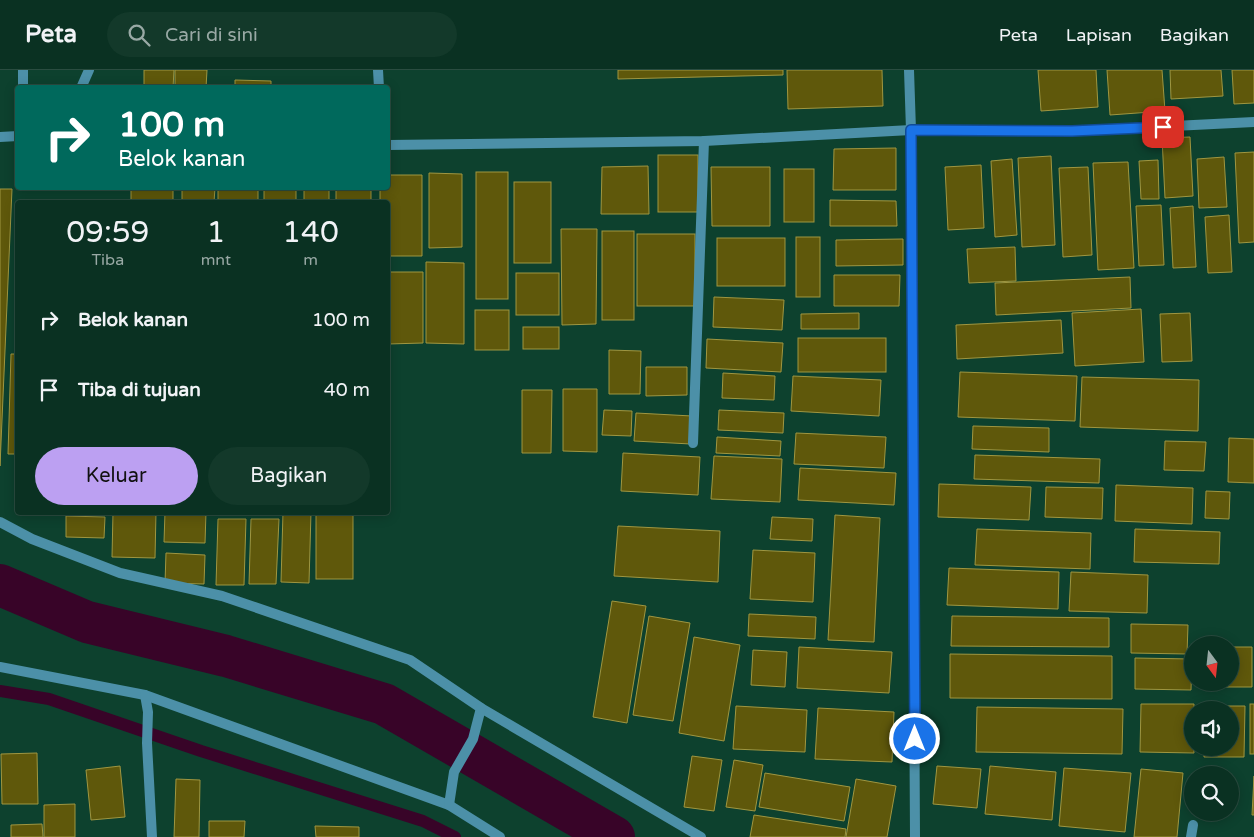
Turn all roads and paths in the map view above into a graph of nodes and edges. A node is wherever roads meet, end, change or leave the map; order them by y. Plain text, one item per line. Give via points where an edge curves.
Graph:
1 (23, 70) edge
2 (88, 70) edge
3 (378, 70) edge
4 (909, 70) edge
5 (22, 85) edge
6 (82, 85) edge
7 (379, 85) edge
8 (1254, 122) edge
9 (911, 130) junction
10 (0, 136) edge
11 (15, 136) edge
12 (704, 141) junction
13 (390, 145) edge
14 (693, 443) dead end
15 (0, 522) edge
16 (0, 667) edge
17 (145, 694) junction
18 (481, 708) junction
19 (449, 805) junction
20 (1193, 825) dead end
21 (152, 837) edge
22 (500, 837) edge
23 (701, 837) edge
24 (915, 837) edge
25 (1192, 837) edge

1 - 5 street
2 - 6 street
3 - 7 street
4 - 9 street
8 - 9 street via 1072,131
9 - 12 street
9 - 24 street
10 - 11 street
12 - 13 street
12 - 14 street
15 - 18 street via 32,539 120,573 222,596 410,660
16 - 17 street
17 - 19 street
17 - 21 street
18 - 19 street via 473,739 454,772
18 - 23 street
19 - 22 street
20 - 25 street

